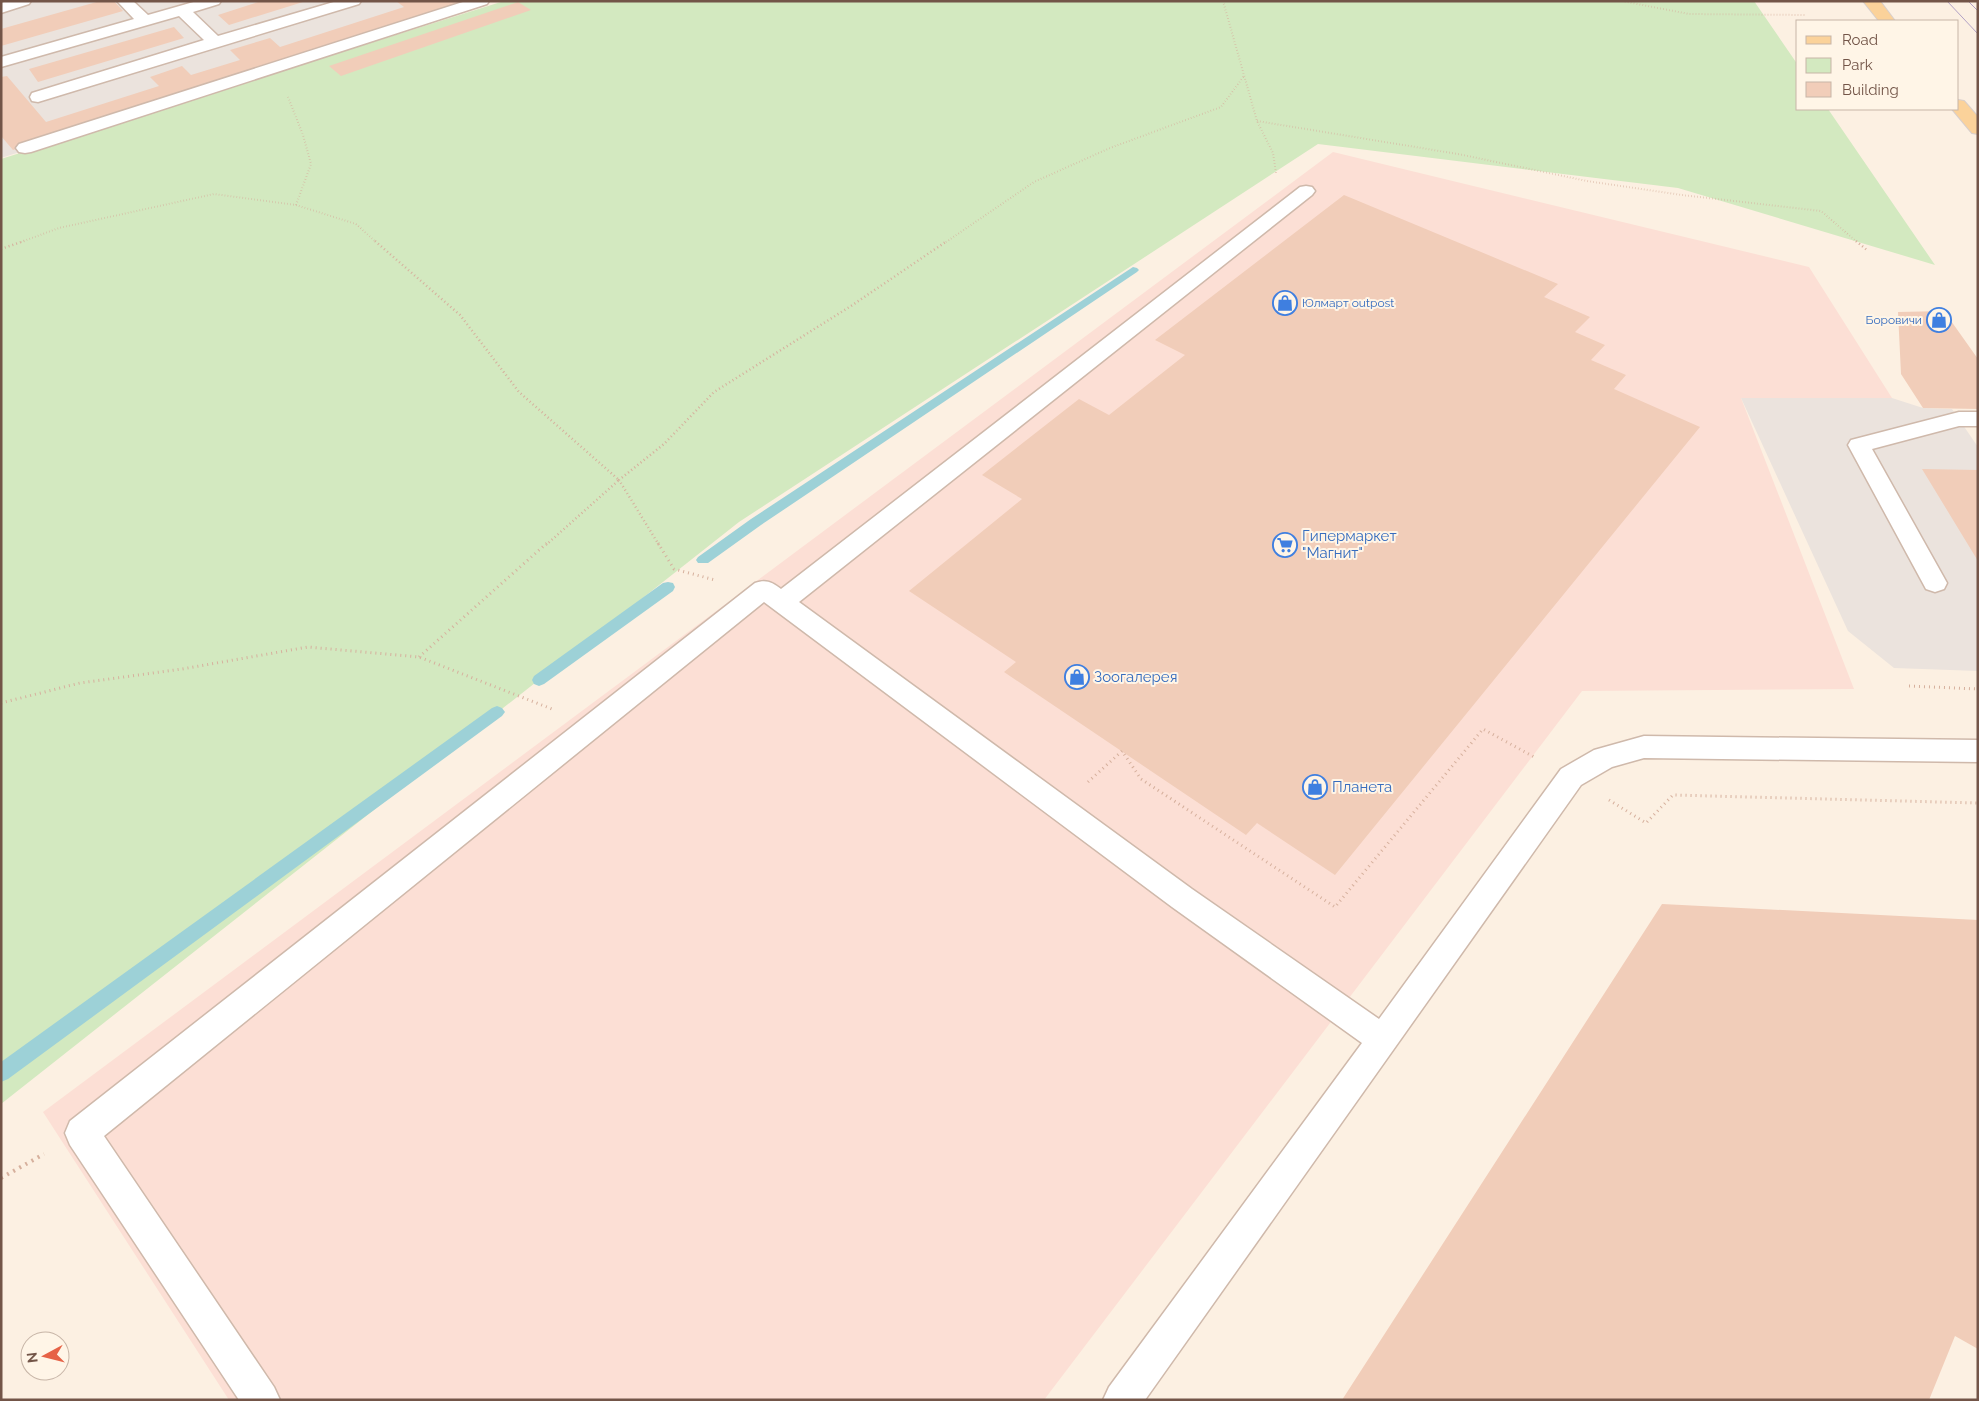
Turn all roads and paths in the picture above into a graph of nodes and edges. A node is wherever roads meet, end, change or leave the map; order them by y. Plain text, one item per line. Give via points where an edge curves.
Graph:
1 (24, 1) edge
2 (124, 1) edge
3 (214, 1) edge
4 (354, 1) edge
5 (482, 1) edge
6 (1223, 1) edge
7 (1622, 1) edge
8 (1870, 1) edge
9 (1, 8) edge
10 (182, 10) junction
11 (1805, 15) dead end
12 (1886, 20) edge
13 (145, 21) junction
14 (216, 42) junction
15 (1, 62) edge
16 (1244, 76) junction
17 (287, 94) dead end
18 (38, 98) dead end
19 (1959, 106) edge
20 (1257, 121) junction
21 (1978, 129) edge
22 (25, 148) dead end
23 (1276, 179) dead end
24 (1306, 191) dead end
25 (296, 205) junction
26 (1, 249) edge
27 (1867, 250) dead end
28 (1978, 420) edge
29 (619, 480) junction
30 (1935, 583) dead end
31 (749, 601) junction
32 (782, 602) junction
33 (420, 657) junction
34 (1909, 686) dead end
35 (1978, 689) edge
36 (1, 702) edge
37 (593, 726) junction
38 (1978, 752) edge
39 (1571, 777) junction
40 (1978, 803) edge
41 (1060, 808) junction
42 (1383, 1040) junction
43 (82, 1133) junction
44 (1, 1178) edge
45 (261, 1400) edge
46 (1122, 1400) edge

1 - 9 lane
2 - 13 lane
3 - 10 lane
4 - 14 lane
5 - 22 lane
6 - 16 path
7 - 11 path via 1690,14
8 - 12 main road
10 - 13 lane
10 - 14 lane
13 - 15 lane
14 - 18 lane
16 - 20 path
16 - 29 path via 1221,107 1110,148 1034,182 851,306 714,392 664,444
17 - 25 path via 311,164
19 - 21 main road
20 - 23 path via 1273,153
20 - 27 path via 1458,154 1587,181 1682,196 1821,211
24 - 32 lane
25 - 26 path via 214,194 59,228
25 - 29 path via 356,224 460,315 520,392
28 - 30 lane via 1959,419 1859,444
29 - 31 path via 674,569 721,582
29 - 33 path
31 - 32 lane via 764,589
31 - 37 lane
32 - 41 lane
33 - 36 path via 308,646 182,669 80,683
33 - 37 path
34 - 35 path
37 - 43 lane
38 - 39 lane via 1644,747 1604,758
39 - 40 path via 1646,823 1673,795
39 - 41 path via 1483,729 1335,907 1141,779 1122,751
39 - 42 lane
41 - 42 lane
42 - 46 lane
43 - 44 path
43 - 45 lane

